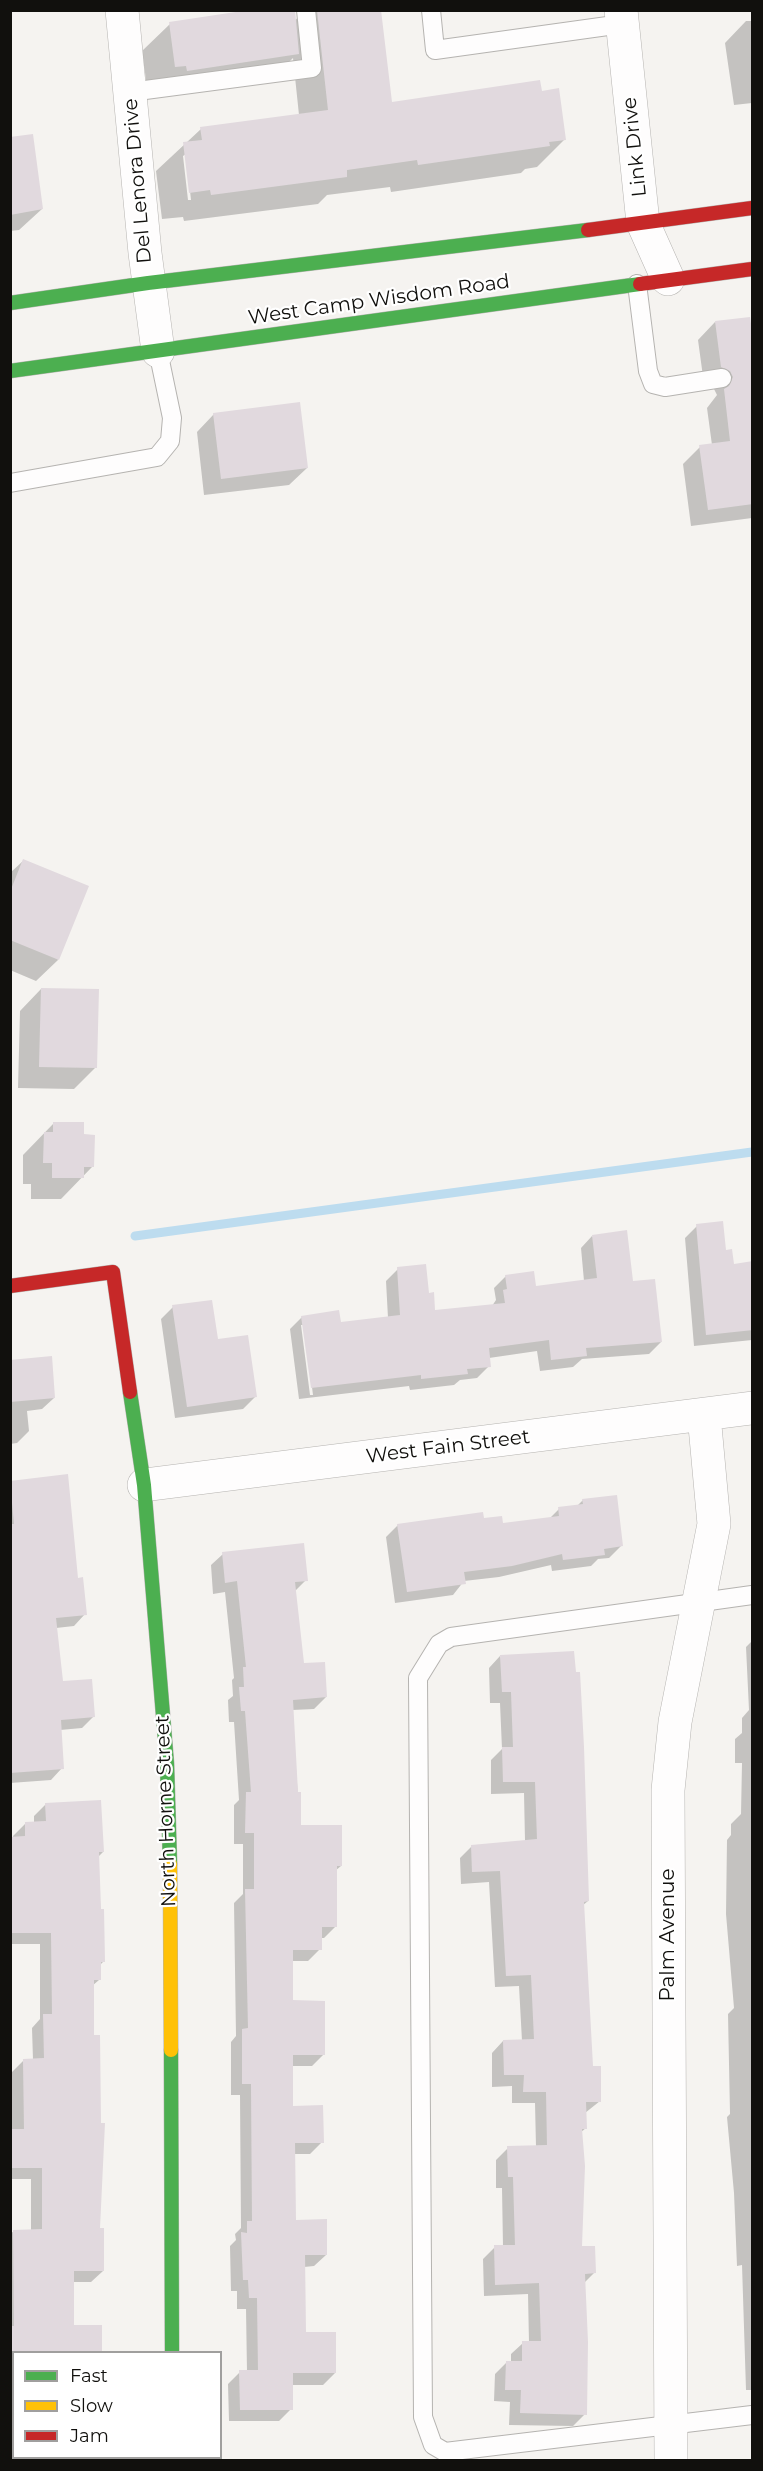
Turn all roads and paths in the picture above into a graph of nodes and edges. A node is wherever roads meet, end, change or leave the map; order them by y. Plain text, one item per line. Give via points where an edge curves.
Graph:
1 (122, 10) edge
2 (306, 10) edge
3 (431, 10) edge
4 (622, 17) edge
5 (130, 92) junction
6 (753, 208) edge
7 (643, 223) junction
8 (753, 268) edge
9 (652, 281) junction
10 (148, 283) junction
11 (10, 303) edge
12 (158, 351) junction
13 (10, 371) edge
14 (722, 378) dead end
15 (10, 483) edge
16 (10, 1286) edge
17 (753, 1408) edge
18 (704, 1415) junction
19 (144, 1485) junction
20 (753, 1595) edge
21 (700, 1602) junction
22 (172, 2351) edge
23 (753, 2415) edge
24 (670, 2426) junction
25 (671, 2460) edge

1 - 5 street, Del Lenora Drive
2 - 5 lane via 312,68
3 - 4 lane via 435,50
4 - 7 street, Link Drive
5 - 10 street, Del Lenora Drive
6 - 7 main road
7 - 9 street, Link Drive
7 - 10 main road
8 - 9 main road, West Camp Wisdom Road
9 - 12 main road, West Camp Wisdom Road
9 - 14 lane via 648,371 654,384 665,387
10 - 11 main road
10 - 12 street, Del Lenora Drive
12 - 13 main road, West Camp Wisdom Road
12 - 15 lane via 172,418 170,441 157,458
16 - 19 main road, North Horne Street via 113,1272
17 - 18 street, West Fain Street
18 - 19 street, West Fain Street
18 - 21 street, Palm Avenue via 714,1524
19 - 22 main road, North Horne Street via 167,1764
20 - 21 lane
21 - 24 street, Palm Avenue via 675,1722 668,1790
21 - 24 lane via 451,1637 439,1644 418,1678 423,2417 429,2435 433,2445 445,2452
23 - 24 lane
24 - 25 street, Palm Avenue

